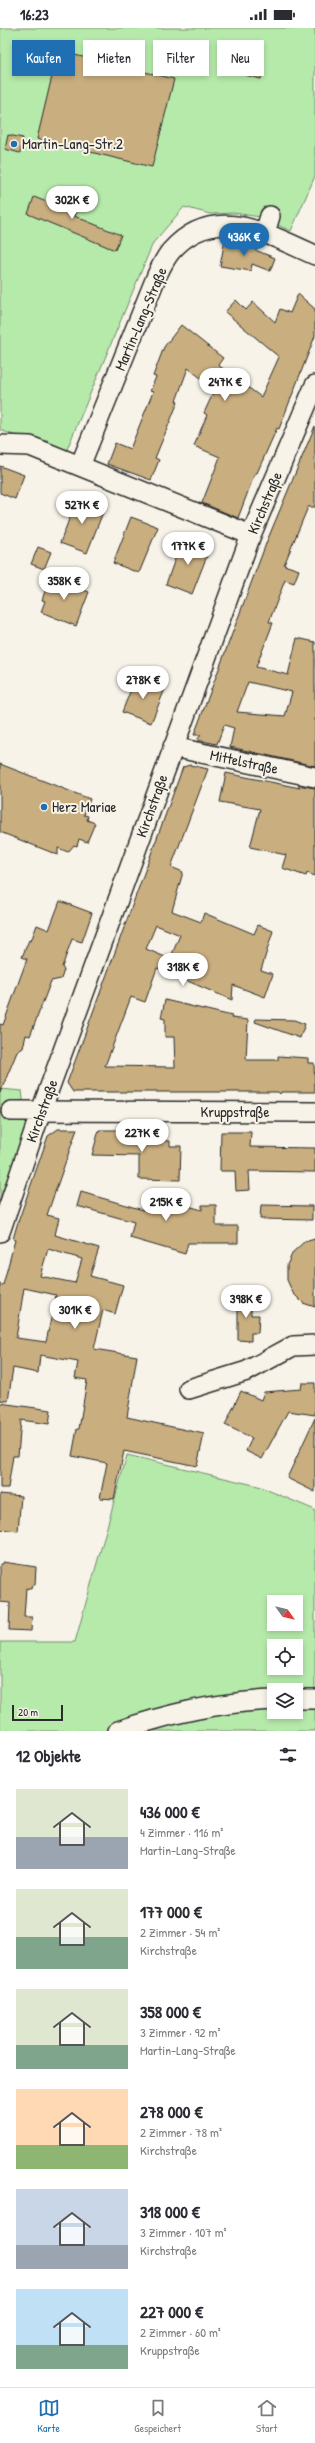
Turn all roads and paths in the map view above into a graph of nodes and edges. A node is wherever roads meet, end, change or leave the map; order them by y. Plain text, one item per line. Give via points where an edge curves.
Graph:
1 (315, 254) edge
2 (315, 385) edge
3 (0, 445) edge
4 (80, 466) junction
5 (252, 535) junction
6 (173, 747) junction
7 (315, 777) edge
8 (11, 1111) dead end
9 (41, 1111) junction
10 (315, 1112) edge
11 (0, 1232) edge
12 (315, 1345) edge
13 (189, 1389) dead end
14 (303, 1699) edge
15 (315, 1699) edge
16 (267, 1700) edge
17 (118, 1731) edge

1 - 4 street, Martin-Lang-Straße via 268,224 212,226 182,240 170,252 157,275
2 - 5 street, Kirchstraße
3 - 4 street via 30,446
4 - 5 street
5 - 6 street, Kirchstraße
6 - 7 street, Mittelstraße
6 - 9 street, Kirchstraße
8 - 9 street, Kruppstraße
9 - 10 street, Kruppstraße
9 - 11 street, Kirchstraße
12 - 13 street via 293,1346 247,1371
14 - 15 street
16 - 17 street via 195,1708

